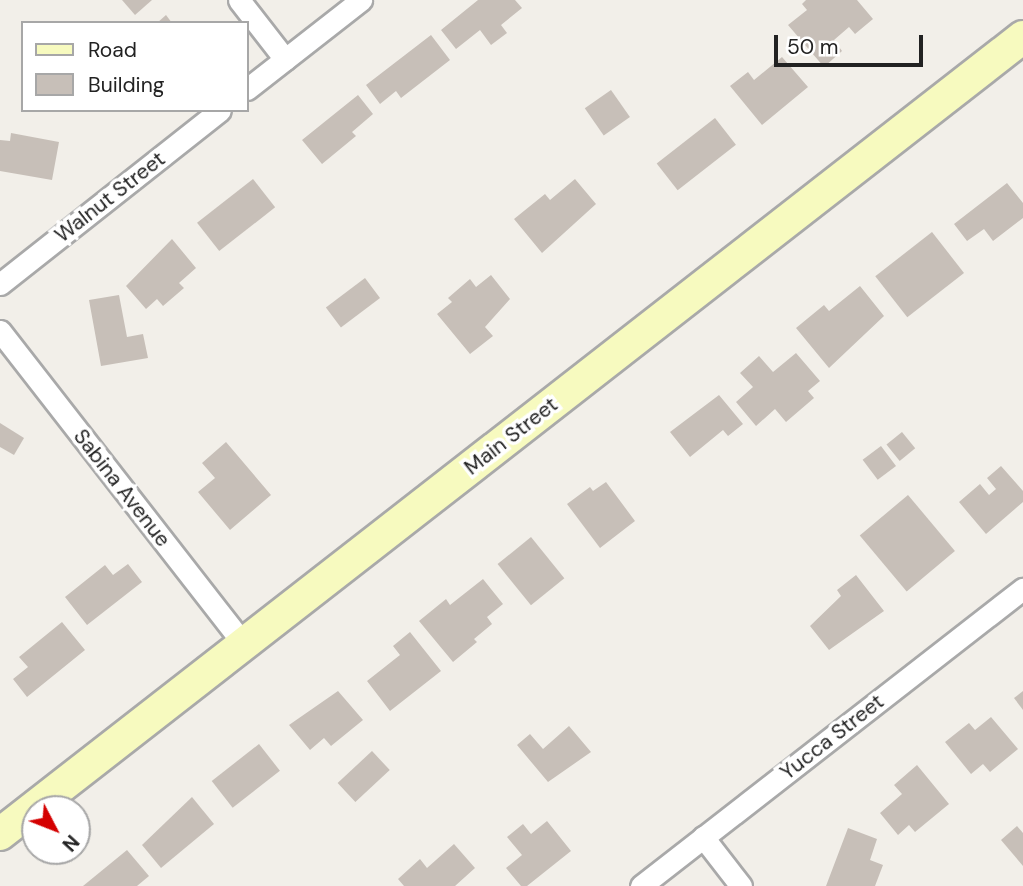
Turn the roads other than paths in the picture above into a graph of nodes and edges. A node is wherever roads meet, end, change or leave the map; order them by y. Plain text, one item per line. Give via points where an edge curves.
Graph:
1 (239, 0) edge
2 (361, 0) edge
3 (1023, 37) edge
4 (285, 59) junction
5 (248, 88) edge
6 (217, 112) edge
7 (0, 284) edge
8 (0, 331) edge
9 (1023, 589) edge
10 (244, 644) junction
11 (0, 834) edge
12 (703, 837) junction
13 (641, 886) edge
14 (741, 886) edge

1 - 4 street
2 - 4 street
3 - 10 main road, Main Street
4 - 5 street
6 - 7 street, Walnut Street
8 - 10 street, Sabina Avenue
9 - 12 street, Yucca Street
10 - 11 main road, Main Street
12 - 13 street, Yucca Street
12 - 14 street

